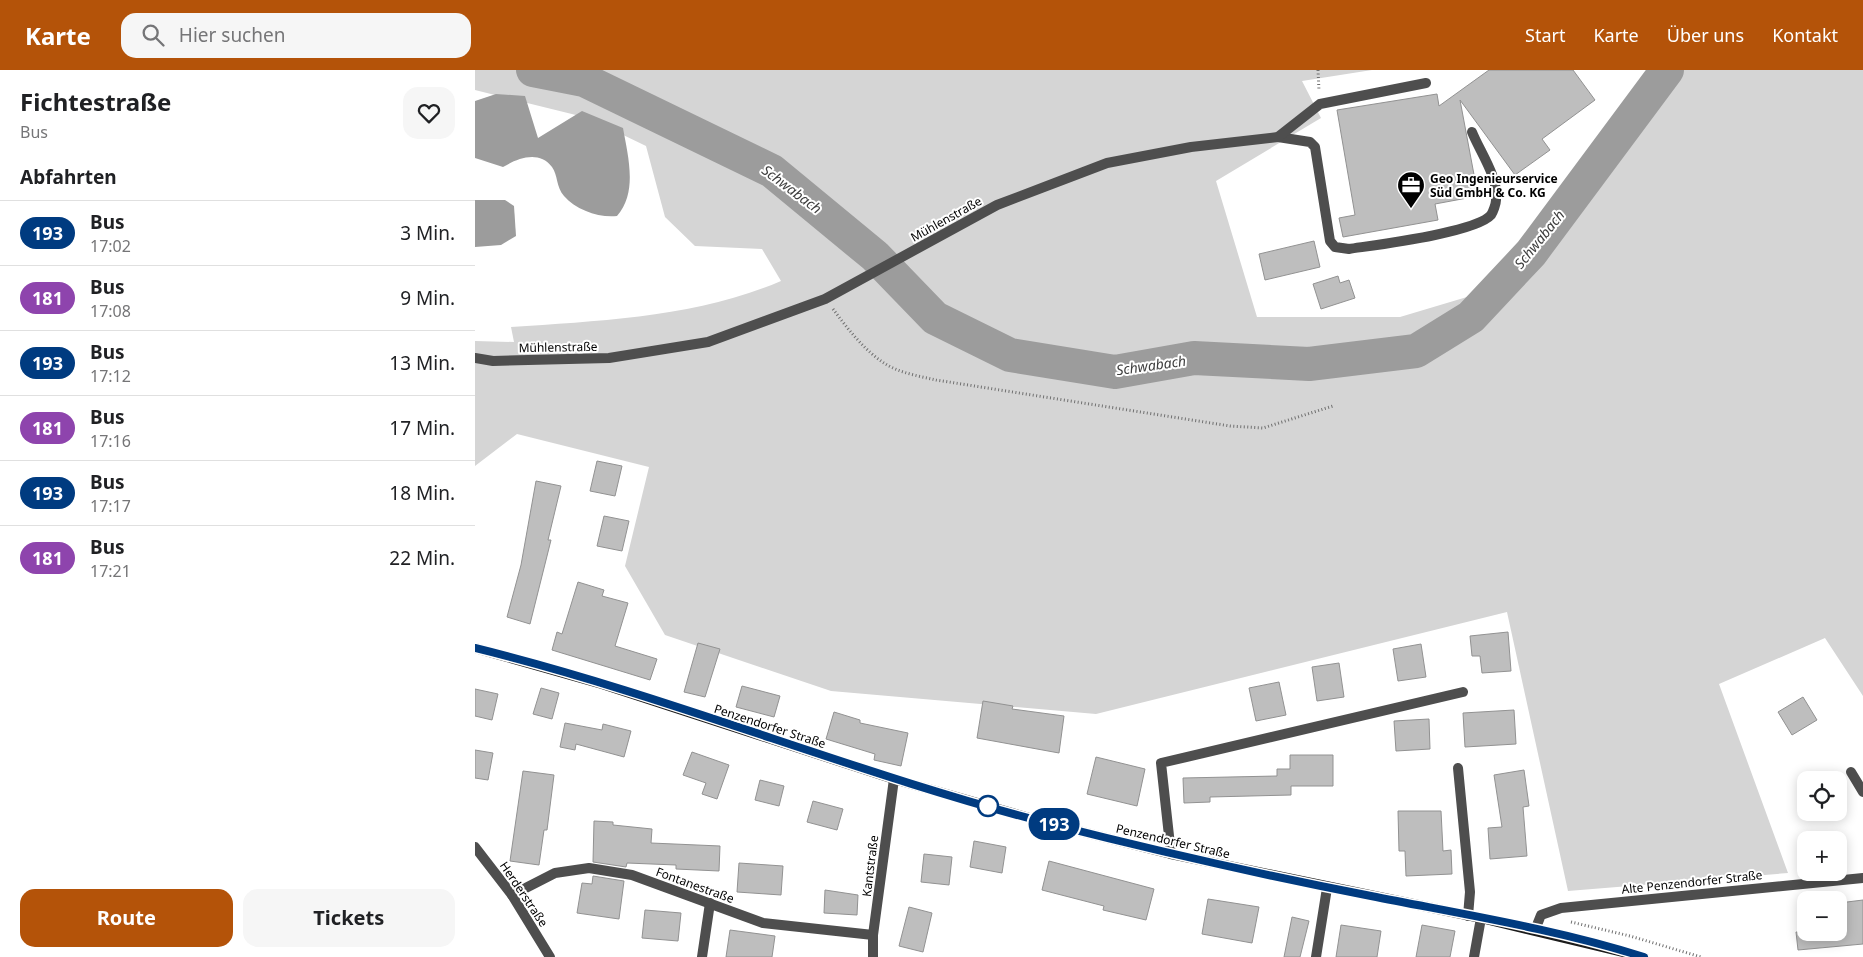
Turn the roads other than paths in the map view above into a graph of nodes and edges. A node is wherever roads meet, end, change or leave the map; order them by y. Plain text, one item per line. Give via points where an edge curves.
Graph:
1 (1426, 83) dead end
2 (1472, 132) dead end
3 (1278, 137) junction
4 (475, 358) edge
5 (475, 648) edge
6 (1463, 692) dead end
7 (1458, 768) dead end
8 (1851, 772) dead end
9 (894, 779) junction
10 (1863, 792) edge
11 (475, 847) edge
12 (1171, 854) junction
13 (1863, 878) edge
14 (1327, 888) junction
15 (512, 895) junction
16 (710, 903) junction
17 (1468, 916) junction
18 (1481, 918) junction
19 (1535, 930) junction
20 (873, 936) junction
21 (550, 957) edge
22 (702, 957) edge
23 (873, 957) edge
24 (1316, 957) edge
25 (1474, 957) edge
26 (1644, 957) edge

1 - 3 street via 1321,104
2 - 3 street, Mühlenstraße via 1495,184 1496,201 1491,215 1476,224 1448,231 1349,249 1335,247 1330,241 1315,147 1310,142
3 - 4 street, Mühlenstraße via 1191,147 1107,163 997,205 825,299 708,342 609,358 493,361
5 - 9 main road, Penzendorfer Straße via 603,684
6 - 12 street via 1161,764
7 - 17 street via 1470,892
8 - 10 street
9 - 12 main road, Penzendorfer Straße
9 - 20 street, Kantstraße
11 - 15 street, Herderstraße
12 - 14 main road, Penzendorfer Straße
13 - 19 street, Alte Penzendorfer Straße via 1561,908 1541,915
14 - 17 main road, Penzendorfer Straße
14 - 24 street
15 - 16 street, Fontanestraße via 555,872 589,868 632,875
15 - 21 street, Herderstraße
16 - 20 street, Fontanestraße via 763,923
16 - 22 street
17 - 18 main road, Penzendorfer Straße
18 - 19 main road, Penzendorfer Straße
18 - 25 street
19 - 26 main road, Penzendorfer Straße
20 - 23 street, Kantstraße

